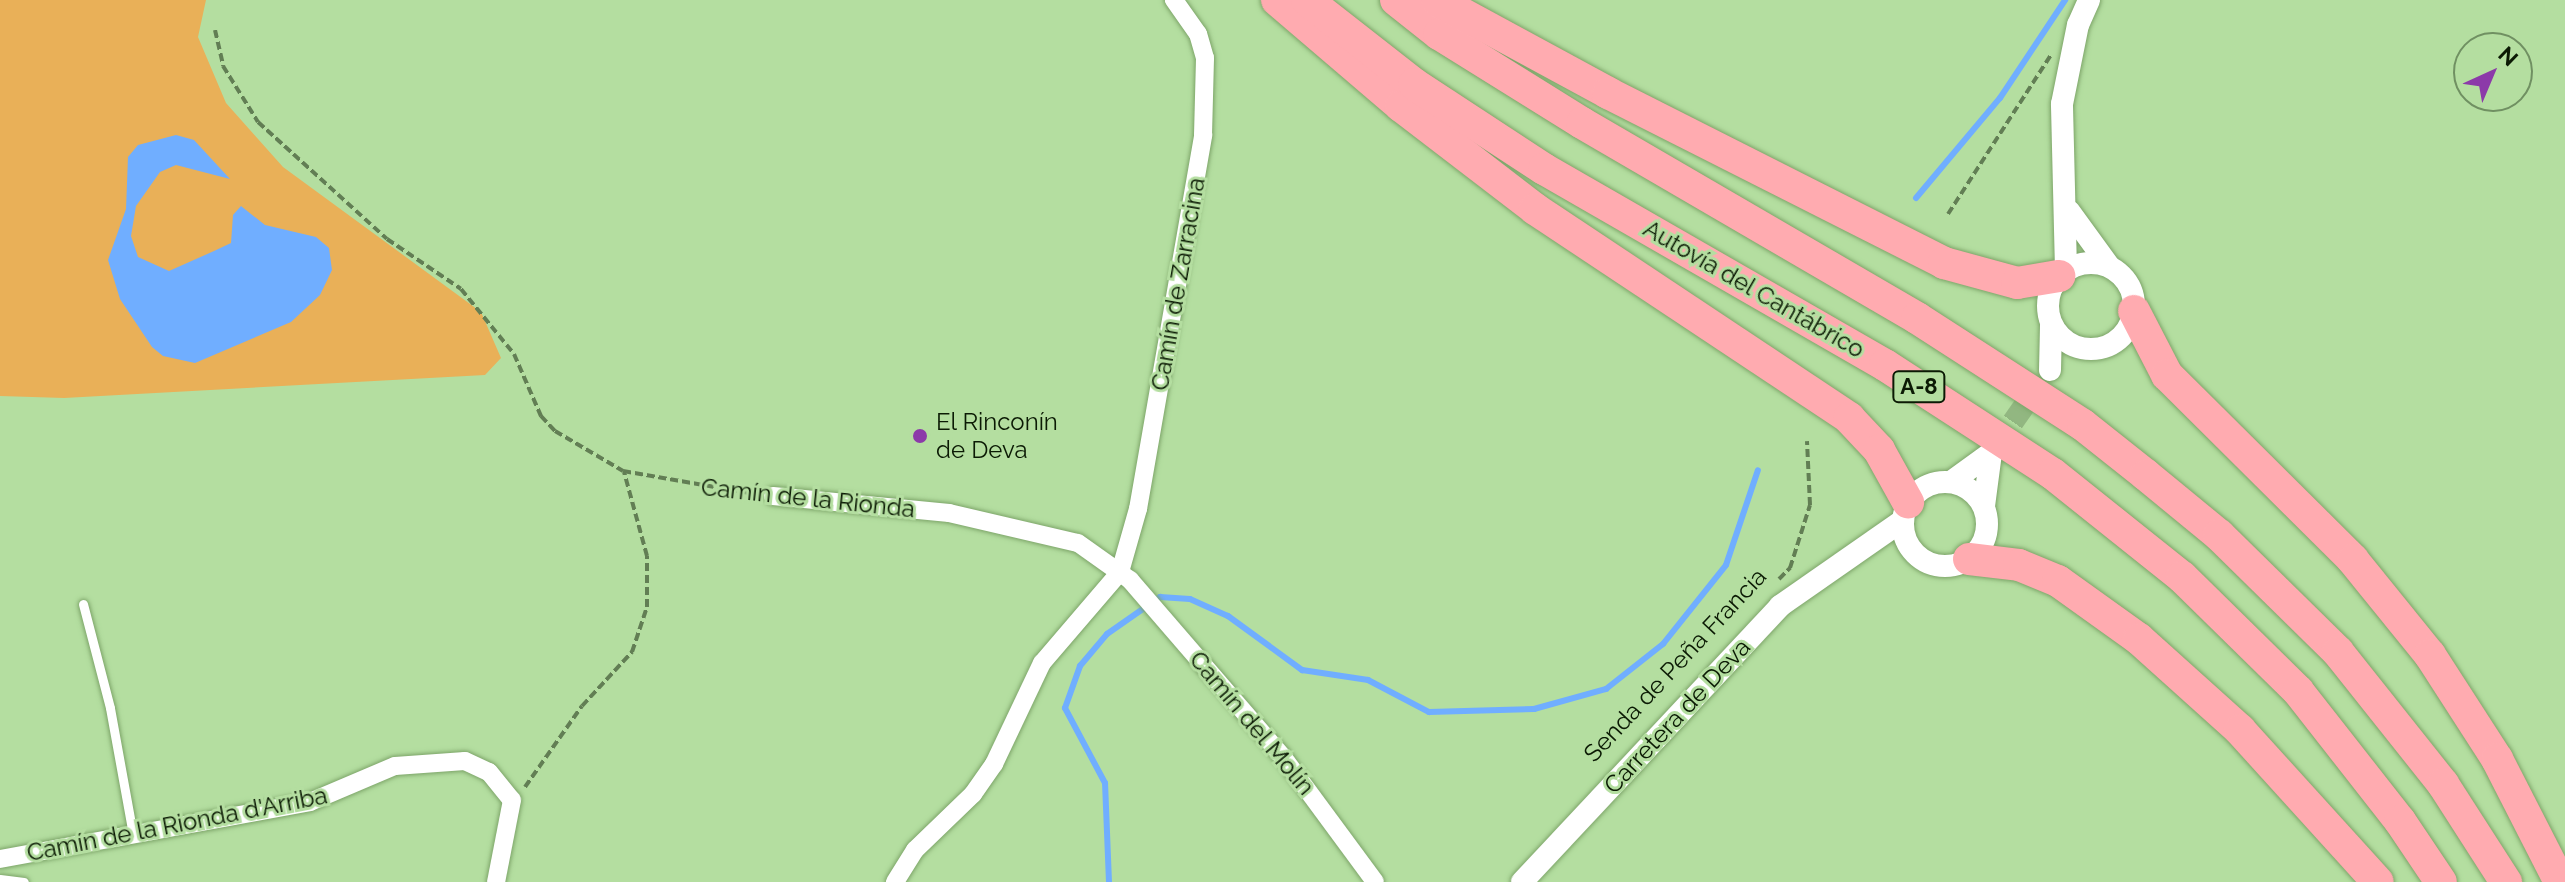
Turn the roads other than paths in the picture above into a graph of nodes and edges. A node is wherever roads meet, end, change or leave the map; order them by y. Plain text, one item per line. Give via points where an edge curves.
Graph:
1 (1174, 0) edge
2 (1277, 0) edge
3 (1307, 0) edge
4 (1396, 0) edge
5 (1437, 0) edge
6 (2089, 0) edge
7 (2068, 210) junction
8 (2109, 266) junction
9 (2062, 273) junction
10 (2134, 311) junction
11 (2051, 325) junction
12 (2083, 349) junction
13 (1951, 482) junction
14 (773, 496) road end
15 (1984, 506) junction
16 (1905, 512) junction
17 (1918, 557) junction
18 (1969, 559) junction
19 (1844, 562) junction
20 (1120, 572) junction
21 (83, 604) dead end
22 (134, 838) junction
23 (0, 859) edge
24 (0, 879) edge
25 (24, 882) edge
26 (496, 882) edge
27 (895, 882) edge
28 (1375, 882) edge
29 (1522, 882) edge
30 (2378, 882) edge
31 (2441, 882) edge
32 (2506, 882) edge
33 (2560, 882) edge

1 - 20 street, Camín de Zarracina via 1198,34 1205,58 1203,135 1138,509
2 - 16 highway via 1401,106 1535,209 1849,418 1879,450
3 - 31 highway, Autovía del Cantábrico / A-8 via 1414,84 1544,169 1885,365 2053,474 2182,577 2298,691
4 - 32 highway, A-8 via 1439,34 1582,123 1917,318 2083,425 2146,475 2219,535 2338,652 2443,784
5 - 9 highway via 1944,263 2017,283
6 - 7 street via 2078,25 2062,104 2060,167
7 - 8 street
7 - 9 street
8 - 9 street via 2082,263
8 - 10 street via 2129,284
9 - 11 street via 2047,299
10 - 12 street via 2122,336 2110,345
10 - 33 highway via 2167,375 2353,560 2430,655 2497,759
11 - 12 street
11 - 12 street via 2050,370
13 - 15 street via 1966,487
13 - 15 street via 1991,453
13 - 16 street via 1933,482
14 - 20 street, Camín de la Rionda via 829,504 891,504 1051,533 1078,543
15 - 18 street via 1985,538
16 - 17 street via 1906,543
16 - 19 street, Carretera de Deva
17 - 18 street via 1939,566
17 - 19 street, Carretera de Deva via 1893,550
18 - 30 highway via 2019,565 2058,581 2139,639 2240,730
19 - 29 street, Carretera de Deva via 1780,606
20 - 27 street via 1042,663 994,764 973,794 915,850
20 - 28 street, Camín del Molín via 1283,757
21 - 22 lane via 110,708
22 - 23 street, Camín de la Rionda d'Arriba
22 - 26 street, Camín de la Rionda d'Arriba via 310,802 395,766 465,761 505,785 513,811
24 - 25 lane

